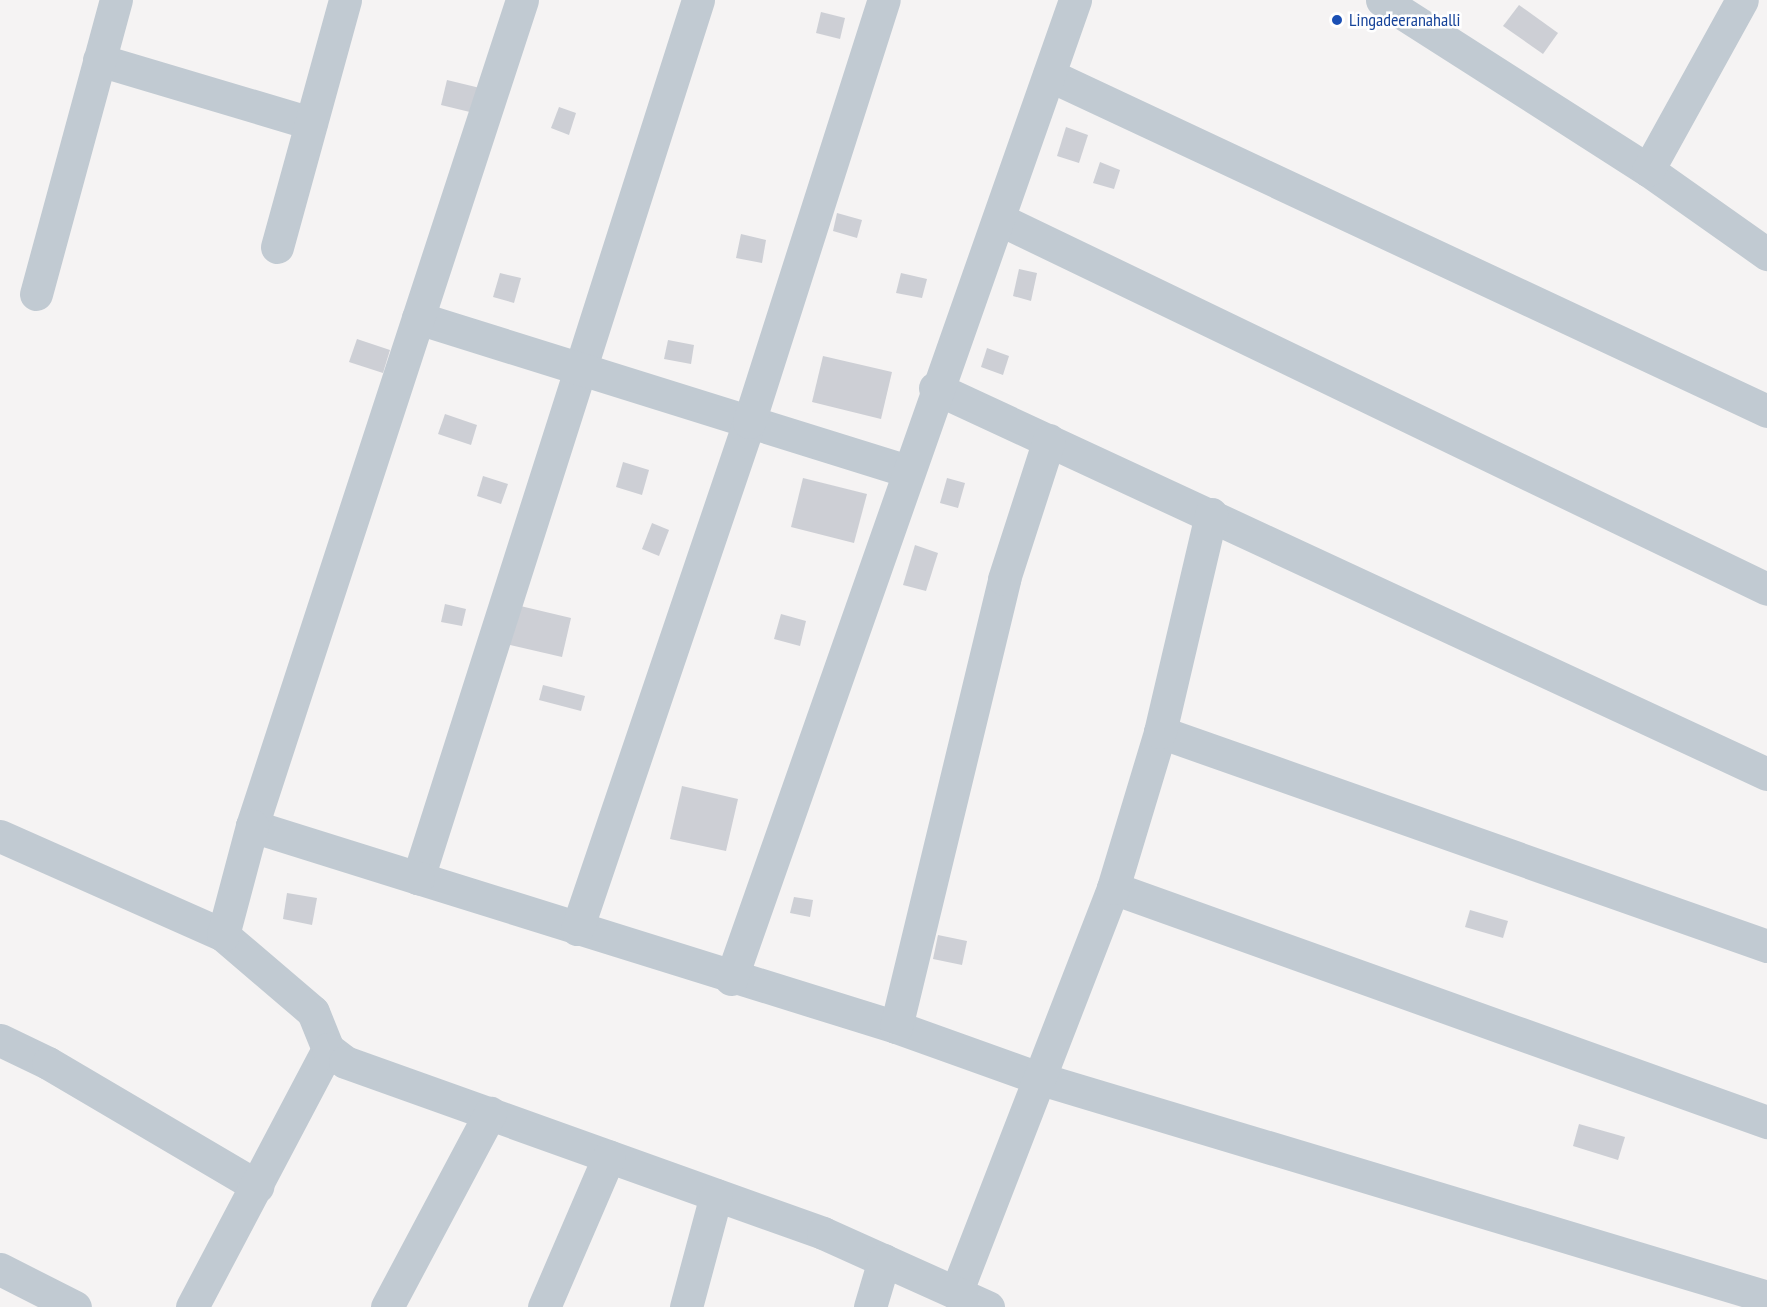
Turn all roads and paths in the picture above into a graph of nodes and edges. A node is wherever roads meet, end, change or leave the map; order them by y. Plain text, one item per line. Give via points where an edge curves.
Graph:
1 (116, 0) edge
2 (345, 0) edge
3 (522, 0) edge
4 (698, 0) edge
5 (884, 0) edge
6 (1075, 0) edge
7 (1382, 0) edge
8 (1742, 0) edge
9 (99, 60) junction
10 (1049, 75) junction
11 (311, 123) junction
12 (1648, 170) junction
13 (999, 219) junction
14 (278, 246) dead end
15 (1767, 254) edge
16 (36, 294) dead end
17 (418, 318) junction
18 (578, 368) junction
19 (935, 388) junction
20 (1767, 411) edge
21 (749, 422) junction
22 (1049, 440) junction
23 (907, 471) junction
24 (1211, 514) junction
25 (1767, 590) edge
26 (1160, 732) junction
27 (1767, 774) edge
28 (252, 826) junction
29 (0, 836) edge
30 (418, 878) junction
31 (1113, 888) junction
32 (577, 929) junction
33 (223, 934) junction
34 (1767, 946) edge
35 (731, 979) junction
36 (896, 1027) junction
37 (0, 1040) edge
38 (328, 1049) junction
39 (1041, 1080) junction
40 (490, 1113) junction
41 (1767, 1122) edge
42 (609, 1156) junction
43 (257, 1186) junction
44 (716, 1195) junction
45 (884, 1260) junction
46 (0, 1269) edge
47 (956, 1293) junction
48 (1767, 1297) edge
49 (75, 1307) edge
50 (192, 1307) edge
51 (387, 1307) edge
52 (544, 1307) edge
53 (686, 1307) edge
54 (870, 1307) edge
55 (987, 1307) edge

1 - 9 street
2 - 11 street
3 - 17 street
4 - 18 street
5 - 21 street
6 - 10 street
7 - 12 street
8 - 12 street
9 - 11 street
9 - 16 street
10 - 13 street
10 - 20 street
11 - 14 street
12 - 15 street
13 - 19 street
13 - 25 street
17 - 18 street
17 - 28 street
18 - 21 street
18 - 30 street
19 - 22 street
19 - 23 street
21 - 23 street
21 - 32 street
22 - 24 street
22 - 36 street via 1004,579
23 - 35 street
24 - 26 street
24 - 27 street
26 - 31 street
26 - 34 street
28 - 30 street
28 - 33 street
29 - 33 street
30 - 32 street
31 - 39 street
31 - 41 street
32 - 35 street
33 - 38 street via 313,1012
35 - 36 street
36 - 39 street
37 - 43 street via 48,1063
38 - 40 street via 345,1062
38 - 43 street
39 - 47 street
39 - 48 street
40 - 42 street
40 - 51 street
42 - 44 street
42 - 52 street
43 - 50 street
44 - 45 street via 823,1233
44 - 53 street
45 - 47 street
45 - 54 street
46 - 49 street
47 - 55 street

